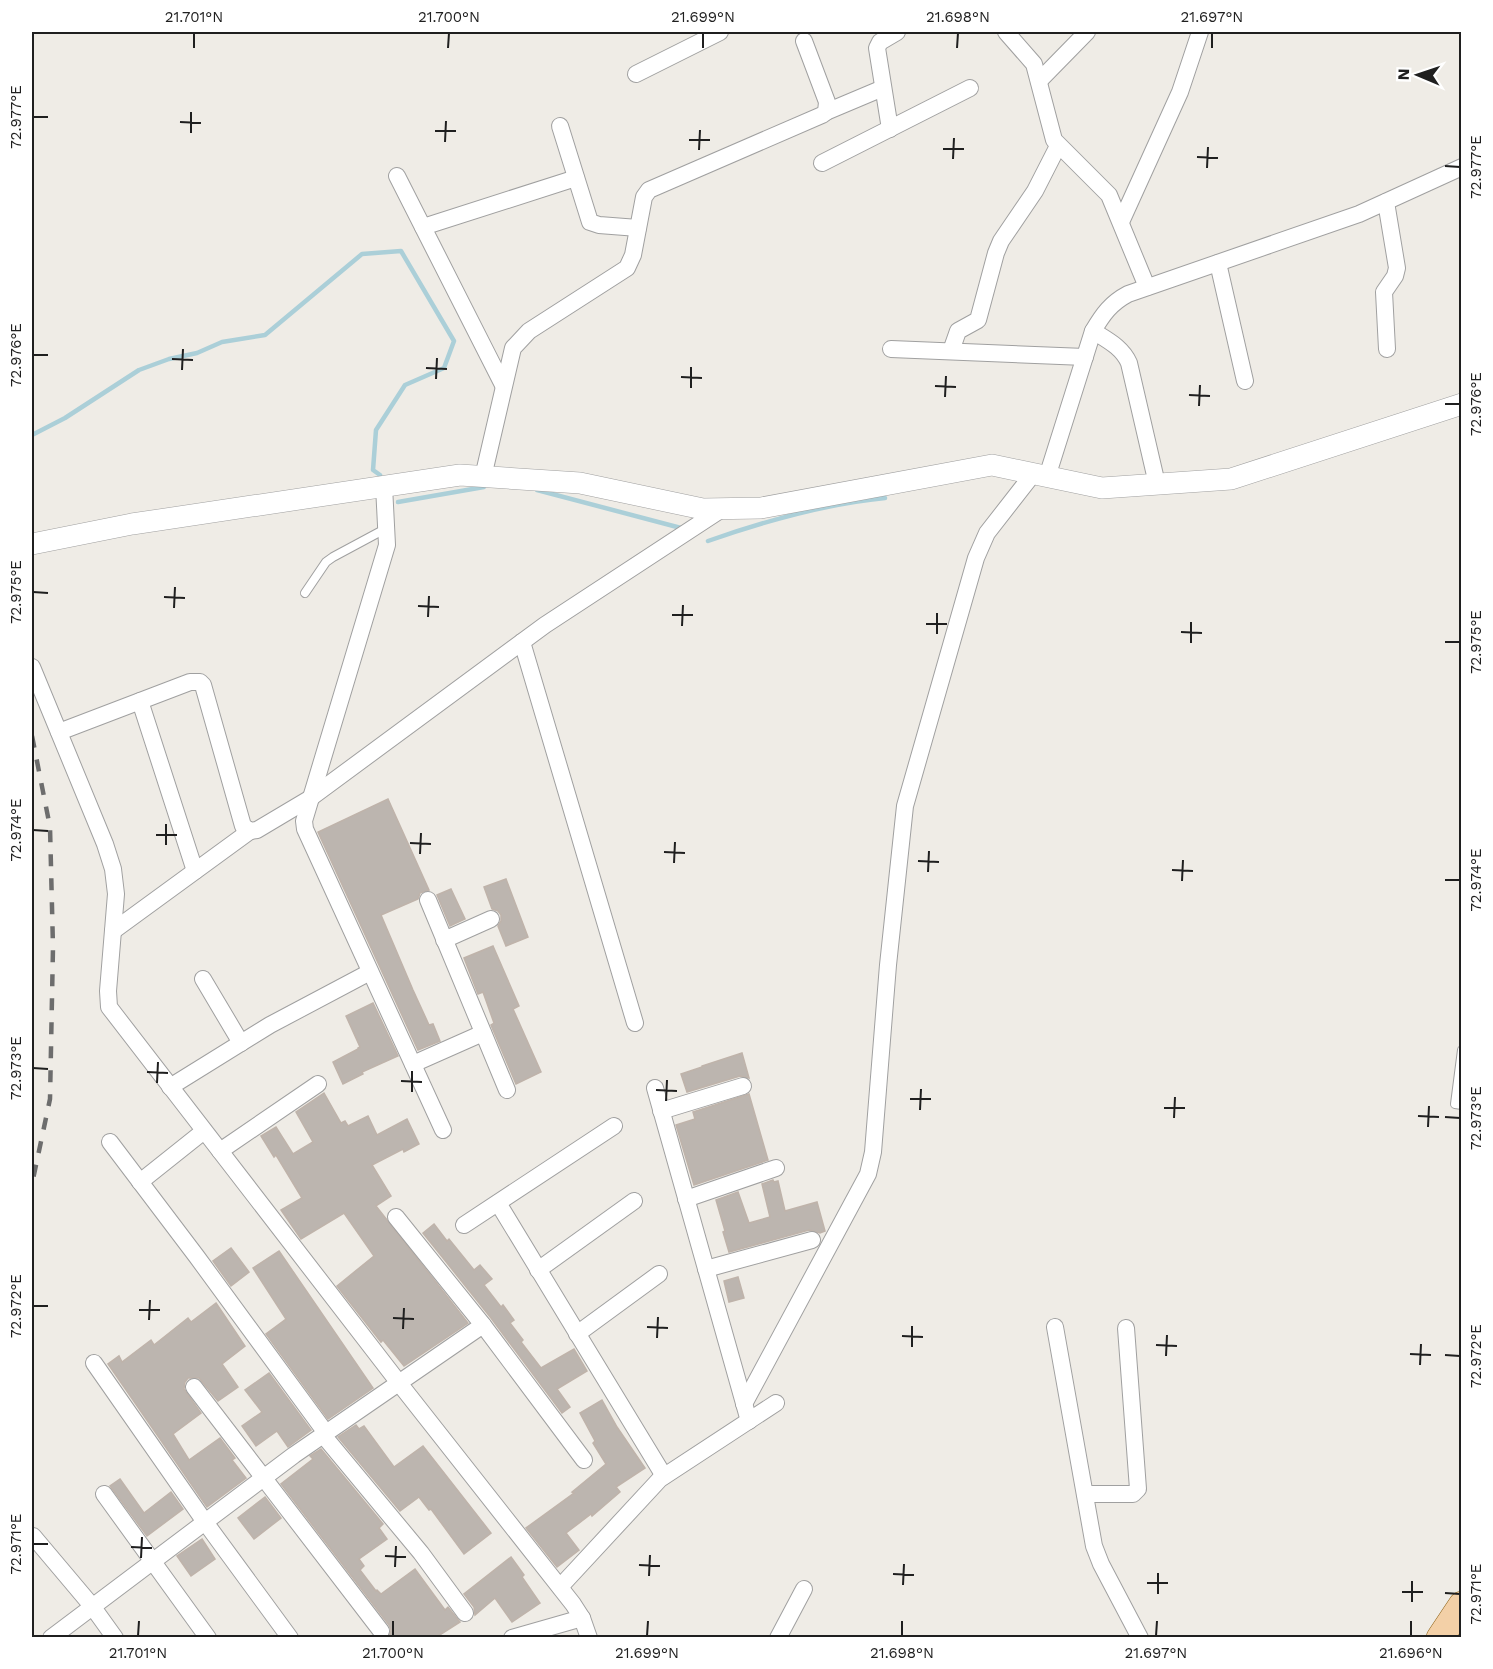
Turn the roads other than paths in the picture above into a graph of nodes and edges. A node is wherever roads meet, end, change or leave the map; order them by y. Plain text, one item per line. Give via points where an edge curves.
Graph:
1 (720, 32) edge
2 (897, 32) edge
3 (1006, 32) edge
4 (1087, 32) edge
5 (1200, 32) edge
6 (804, 41) dead end
7 (636, 74) dead end
8 (1039, 81) junction
9 (883, 88) junction
10 (970, 88) dead end
11 (826, 112) junction
12 (560, 126) dead end
13 (890, 129) junction
14 (1059, 146) junction
15 (822, 163) dead end
16 (1461, 167) edge
17 (397, 176) dead end
18 (576, 178) junction
19 (1386, 202) junction
20 (1121, 222) junction
21 (423, 227) junction
22 (638, 228) junction
23 (1218, 263) junction
24 (1147, 287) junction
25 (1093, 331) junction
26 (891, 349) dead end
27 (1387, 349) dead end
28 (951, 351) junction
29 (1085, 357) junction
30 (1245, 381) dead end
31 (503, 385) junction
32 (1461, 404) edge
33 (1040, 476) junction
34 (483, 477) junction
35 (1157, 484) junction
36 (384, 486) junction
37 (722, 509) junction
38 (387, 528) junction
39 (32, 544) edge
40 (305, 593) dead end
41 (522, 642) junction
42 (32, 668) edge
43 (140, 701) junction
44 (59, 732) junction
45 (309, 799) junction
46 (250, 831) junction
47 (195, 871) junction
48 (428, 900) dead end
49 (491, 919) dead end
50 (113, 931) junction
51 (444, 940) junction
52 (370, 972) junction
53 (203, 979) dead end
54 (635, 1023) dead end
55 (483, 1033) junction
56 (241, 1043) junction
57 (1461, 1050) edge
58 (413, 1064) junction
59 (318, 1084) dead end
60 (743, 1086) dead end
61 (170, 1087) junction
62 (655, 1088) dead end
63 (507, 1090) dead end
64 (1461, 1105) edge
65 (661, 1112) junction
66 (614, 1126) dead end
67 (443, 1130) dead end
68 (204, 1131) junction
69 (110, 1142) dead end
70 (220, 1151) junction
71 (776, 1168) dead end
72 (140, 1182) junction
73 (686, 1199) junction
74 (634, 1201) dead end
75 (498, 1203) junction
76 (396, 1217) dead end
77 (464, 1225) dead end
78 (812, 1240) dead end
79 (706, 1269) junction
80 (538, 1270) junction
81 (659, 1274) dead end
82 (483, 1325) junction
83 (1055, 1327) dead end
84 (1126, 1328) dead end
85 (578, 1334) junction
86 (94, 1364) dead end
87 (399, 1383) junction
88 (194, 1387) dead end
89 (776, 1403) dead end
90 (747, 1412) junction
91 (325, 1434) junction
92 (584, 1460) dead end
93 (664, 1476) junction
94 (265, 1477) junction
95 (104, 1494) dead end
96 (1085, 1494) junction
97 (205, 1522) junction
98 (33, 1536) edge
99 (151, 1562) junction
100 (560, 1587) junction
101 (804, 1589) dead end
102 (1461, 1605) edge
103 (92, 1606) junction
104 (465, 1613) dead end
105 (582, 1618) junction
106 (381, 1631) dead end
107 (51, 1638) edge
108 (115, 1638) edge
109 (208, 1638) edge
110 (290, 1638) edge
111 (512, 1638) edge
112 (589, 1638) edge
113 (778, 1638) edge
114 (1140, 1638) edge
115 (1440, 1638) edge

1 - 7 street
2 - 9 street via 877,48
3 - 8 street via 1030,57
4 - 8 street
5 - 20 street via 1180,92
6 - 11 street via 827,102
8 - 14 street
9 - 11 street
9 - 13 street
10 - 13 street
11 - 22 street via 656,185 644,197
12 - 18 street
13 - 15 street
14 - 20 street via 1106,190
14 - 28 street via 1001,241 978,321 958,331
16 - 19 street
17 - 21 street
18 - 21 street
18 - 22 street via 590,222
19 - 23 street
19 - 27 street via 1397,268 1384,292
20 - 24 street
21 - 31 street
22 - 31 street via 627,268 529,330 513,348
23 - 24 street
23 - 30 street
24 - 25 street via 1115,301
25 - 29 street
25 - 35 street via 1120,348 1129,363
26 - 28 street
28 - 29 street
29 - 33 street
31 - 34 street
32 - 35 street via 1231,479
33 - 35 street via 1102,488
33 - 37 street via 992,465 761,508
33 - 90 street via 987,533 978,551 905,806 868,1174
34 - 36 street via 460,475
34 - 37 street via 580,483 703,510
36 - 38 street
36 - 39 street via 132,524
37 - 41 street
38 - 40 lane via 326,562
38 - 45 street via 387,545
41 - 45 street
41 - 54 street
42 - 44 street
43 - 44 street
43 - 46 street via 190,682 203,685 243,826
43 - 47 street
44 - 50 street via 113,869
45 - 46 street
45 - 52 street via 305,829
46 - 47 street
47 - 50 street
48 - 51 street
49 - 51 street
50 - 61 street via 109,1007
51 - 55 street
52 - 56 street
52 - 58 street
53 - 56 street
55 - 58 street
55 - 63 street
56 - 61 street
57 - 64 lane via 1455,1104
58 - 67 street
59 - 70 street
60 - 65 street
61 - 68 street
62 - 65 street
65 - 73 street
66 - 75 street
68 - 70 street
68 - 72 street
69 - 72 street
70 - 87 street
71 - 73 street
72 - 91 street
73 - 79 street
74 - 80 street
75 - 77 street
75 - 80 street
76 - 82 street
78 - 79 street
79 - 90 street
80 - 85 street
81 - 85 street
82 - 87 street
82 - 92 street
83 - 96 street
84 - 96 street via 1138,1489 1133,1494
85 - 93 street
86 - 97 street
87 - 91 street
87 - 100 street
88 - 94 street
89 - 90 street
90 - 93 street
91 - 94 street
91 - 104 street
93 - 100 street
94 - 97 street
94 - 106 street
95 - 99 street
96 - 114 street via 1097,1555
97 - 99 street
97 - 110 street
98 - 103 street
99 - 103 street
99 - 109 street
100 - 105 street
101 - 113 street
102 - 115 main road
103 - 107 street
103 - 108 street
105 - 111 street
105 - 112 street

